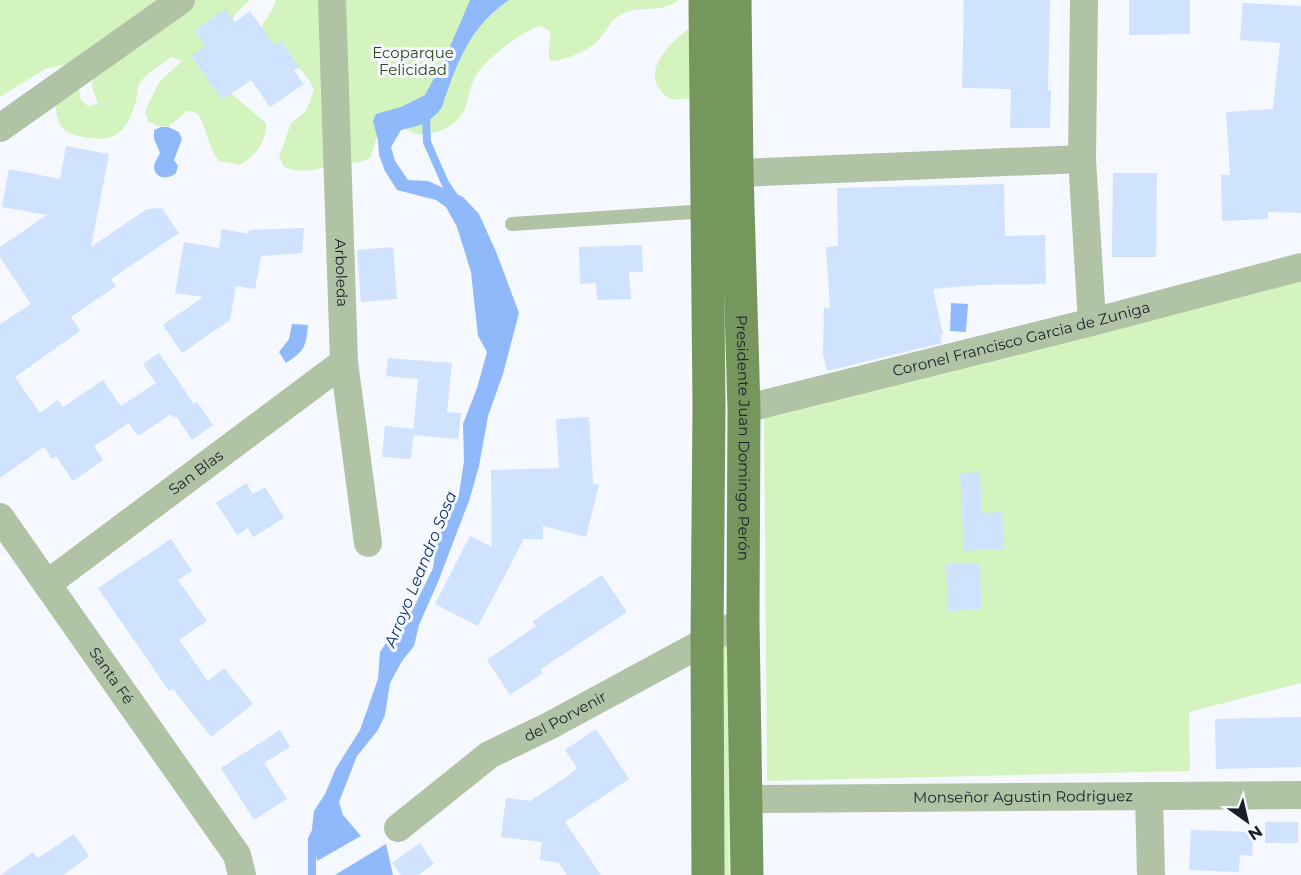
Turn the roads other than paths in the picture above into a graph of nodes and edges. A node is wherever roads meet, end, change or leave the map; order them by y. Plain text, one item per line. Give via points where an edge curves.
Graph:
1 (181, 0) edge
2 (332, 0) edge
3 (705, 0) edge
4 (735, 0) edge
5 (1084, 0) edge
6 (721, 94) junction
7 (0, 128) edge
8 (1082, 159) junction
9 (737, 173) junction
10 (707, 211) junction
11 (512, 224) dead end
12 (1301, 267) edge
13 (1092, 322) junction
14 (344, 362) junction
15 (744, 409) junction
16 (0, 517) edge
17 (368, 543) dead end
18 (47, 584) junction
19 (743, 621) junction
20 (707, 640) junction
21 (1301, 795) edge
22 (1149, 796) junction
23 (745, 800) junction
24 (398, 828) dead end
25 (242, 875) edge
26 (708, 875) edge
27 (747, 875) edge
28 (1151, 875) edge

1 - 7 street
2 - 14 street, Arboleda
3 - 6 main road, Presidente Juan Domingo Perón
4 - 6 main road, Presidente Juan Domingo Perón
5 - 8 street
6 - 9 main road, Presidente Juan Domingo Perón
6 - 10 main road, Presidente Juan Domingo Perón
8 - 9 street
8 - 13 street
9 - 15 main road, Presidente Juan Domingo Perón
10 - 11 lane
10 - 20 main road, Presidente Juan Domingo Perón
12 - 13 street, Coronel Francisco Garcia de Zuniga
13 - 15 street, Coronel Francisco Garcia de Zuniga
14 - 17 street, Arboleda
14 - 18 street, San Blas
15 - 19 main road, Presidente Juan Domingo Perón
16 - 18 street, Santa Fé
18 - 25 street, Santa Fé via 237,855
19 - 20 street, del Porvenir
19 - 23 main road, Presidente Juan Domingo Perón
20 - 24 street, del Porvenir via 489,755
20 - 26 main road, Presidente Juan Domingo Perón
21 - 22 street, Monseñor Agustin Rodriguez
22 - 23 street, Monseñor Agustin Rodriguez
22 - 28 street
23 - 27 main road, Presidente Juan Domingo Perón

